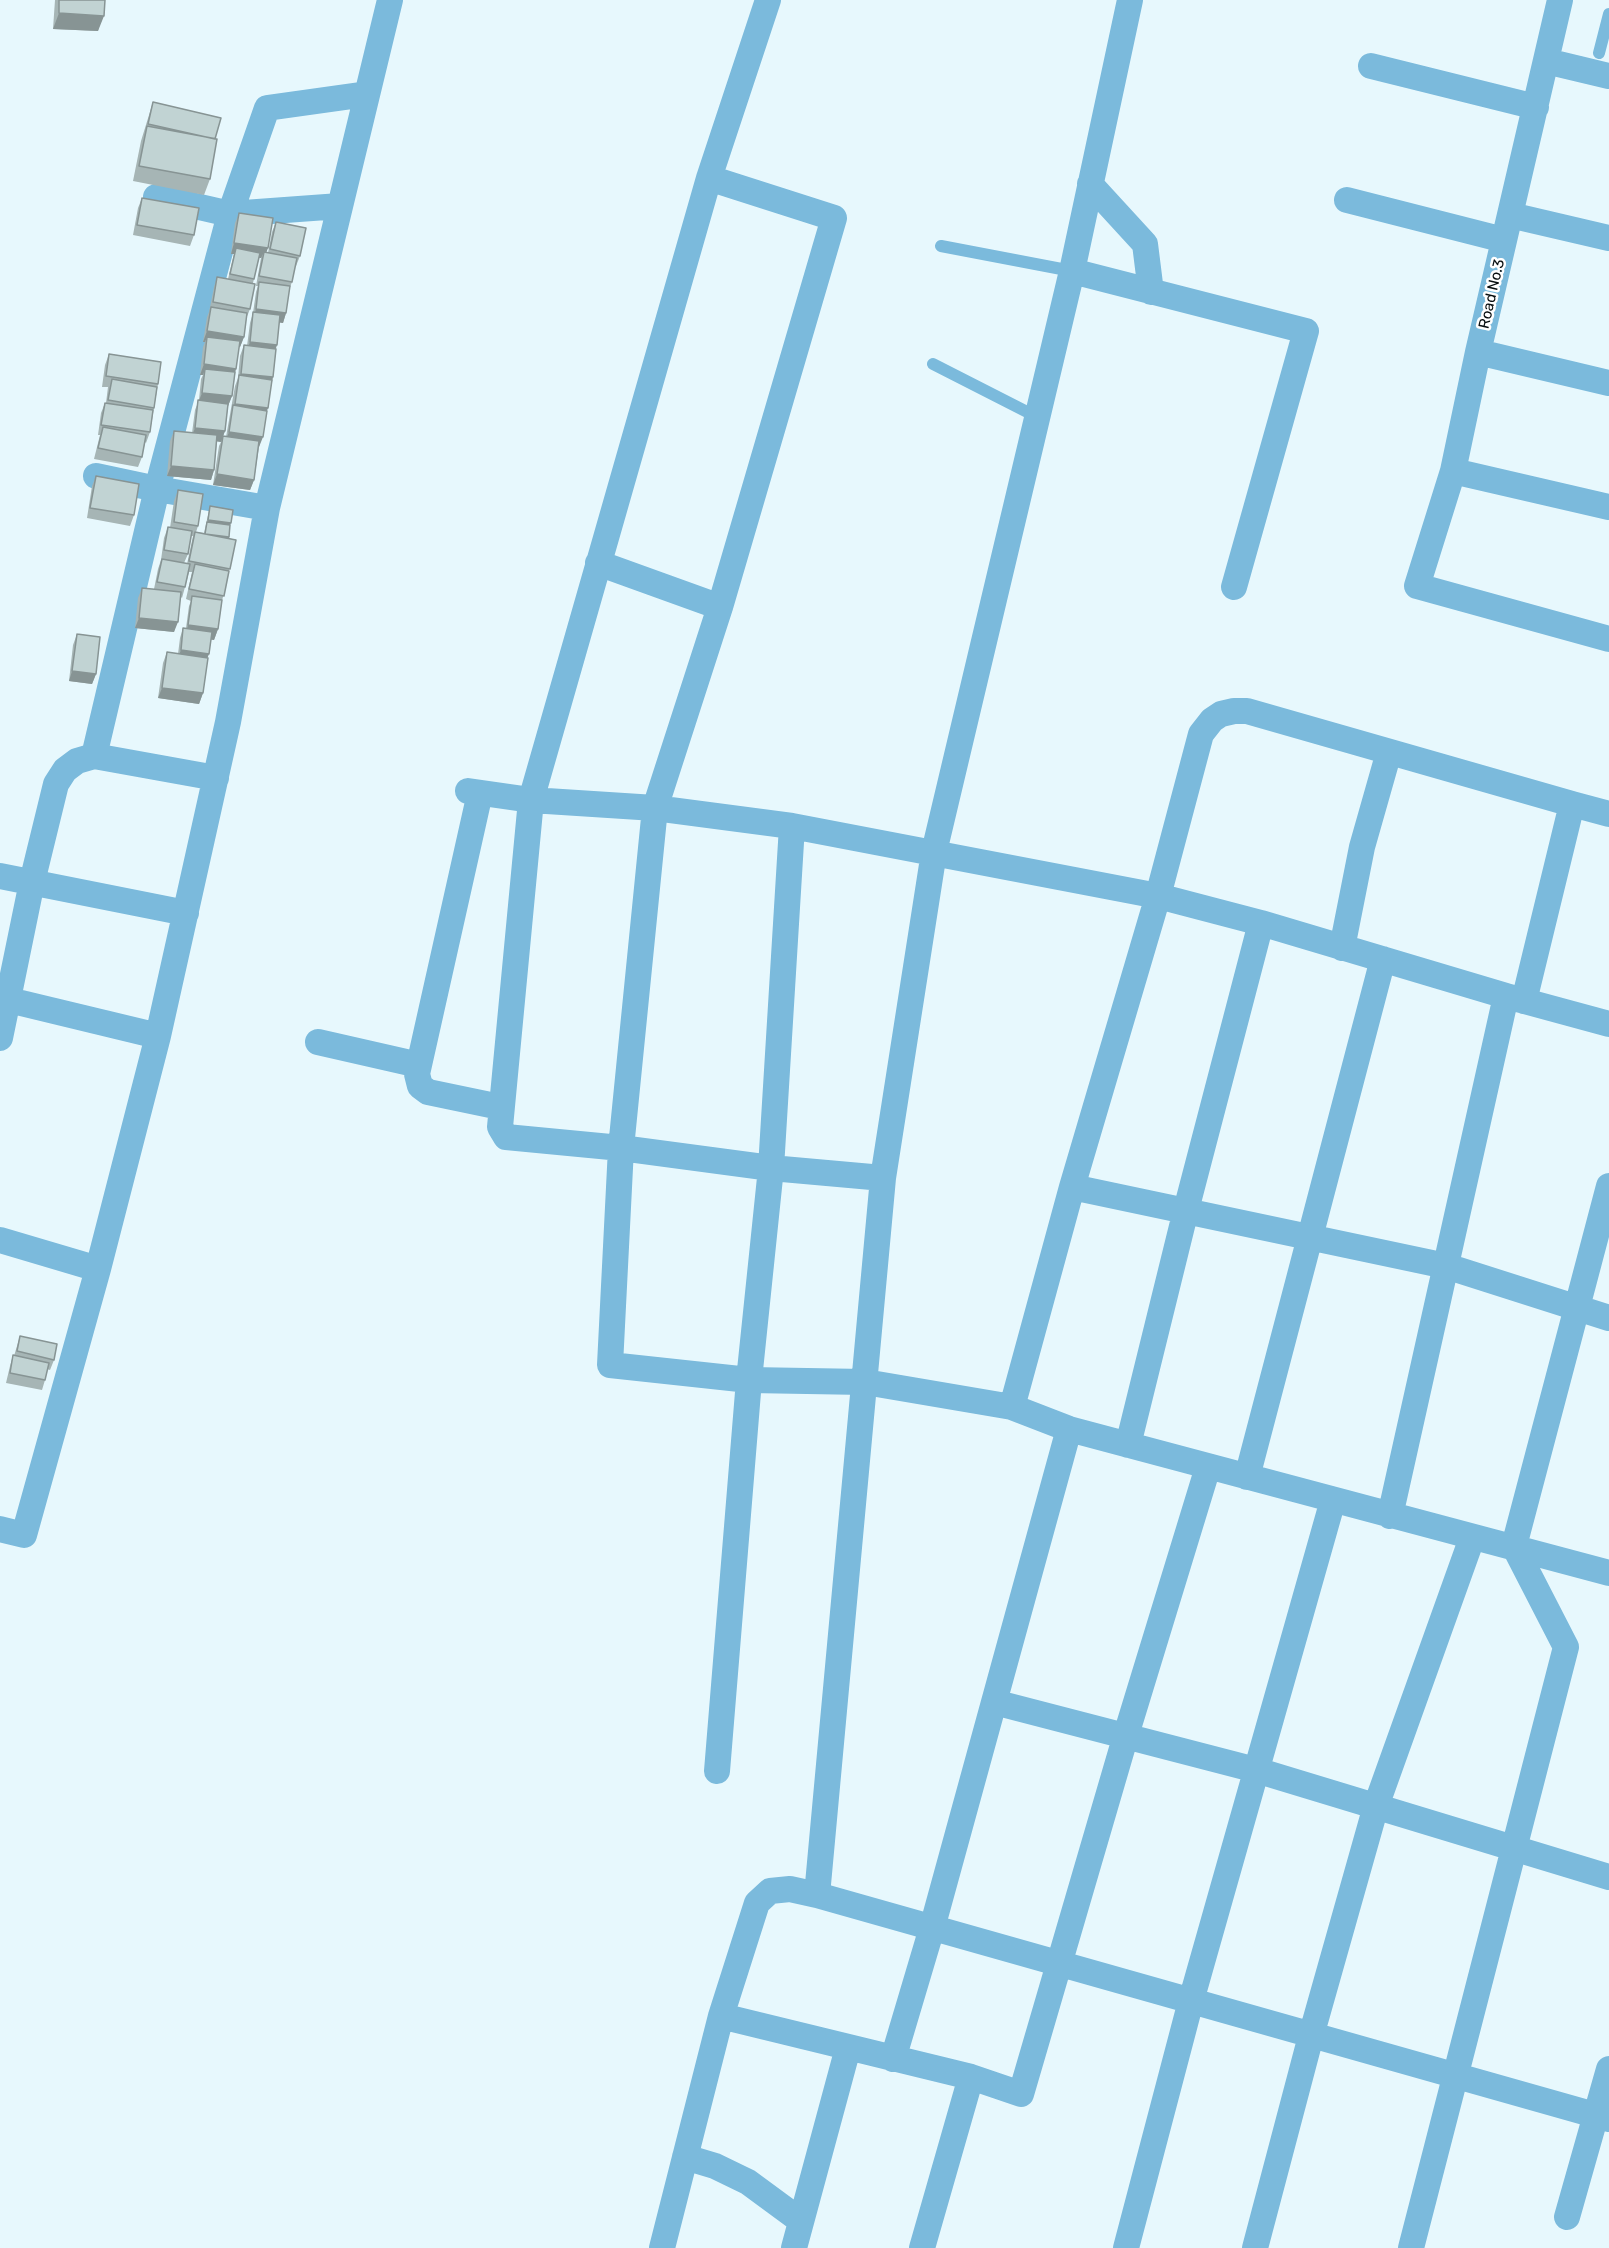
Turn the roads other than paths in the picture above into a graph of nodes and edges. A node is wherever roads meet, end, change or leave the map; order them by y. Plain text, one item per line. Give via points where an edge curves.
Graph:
1 (390, 0) edge
2 (768, 0) edge
3 (1130, 0) edge
4 (1560, 0) edge
5 (1609, 14) edge
6 (1546, 61) junction
7 (1604, 65) edge
8 (1371, 66) dead end
9 (367, 94) junction
10 (1536, 107) junction
11 (709, 178) junction
12 (1090, 184) junction
13 (156, 197) dead end
14 (1347, 200) dead end
15 (340, 206) junction
16 (230, 214) junction
17 (1510, 215) junction
18 (1609, 238) edge
19 (1504, 240) junction
20 (941, 246) dead end
21 (1072, 272) junction
22 (1151, 292) junction
23 (1478, 352) junction
24 (933, 364) dead end
25 (1609, 383) edge
26 (1037, 417) junction
27 (1453, 471) junction
28 (96, 476) edge
29 (157, 489) junction
30 (1609, 507) edge
31 (267, 508) junction
32 (598, 563) junction
33 (1234, 586) dead end
34 (720, 607) junction
35 (1609, 639) edge
36 (1389, 752) junction
37 (94, 756) junction
38 (216, 778) junction
39 (531, 800) junction
40 (1572, 804) junction
41 (655, 808) junction
42 (1609, 814) edge
43 (792, 826) junction
44 (934, 852) junction
45 (0, 876) edge
46 (32, 882) junction
47 (1158, 896) junction
48 (186, 913) junction
49 (1261, 922) junction
50 (1342, 948) junction
51 (1383, 959) junction
52 (3, 999) edge
53 (1515, 999) junction
54 (1609, 1024) edge
55 (158, 1036) junction
56 (0, 1038) edge
57 (318, 1042) dead end
58 (419, 1065) junction
59 (500, 1107) junction
60 (621, 1148) junction
61 (771, 1168) junction
62 (883, 1178) junction
63 (1609, 1186) edge
64 (1072, 1187) junction
65 (1186, 1210) junction
66 (1310, 1237) junction
67 (0, 1240) edge
68 (1446, 1266) junction
69 (98, 1269) junction
70 (1576, 1308) junction
71 (1609, 1318) edge
72 (749, 1380) junction
73 (865, 1382) junction
74 (1012, 1407) junction
75 (1069, 1429) junction
76 (1128, 1445) junction
77 (1208, 1467) junction
78 (1247, 1477) junction
79 (1333, 1500) junction
80 (1390, 1516) junction
81 (0, 1529) edge
82 (1472, 1538) junction
83 (1514, 1546) junction
84 (1609, 1573) edge
85 (994, 1702) junction
86 (1126, 1735) junction
87 (1256, 1770) junction
88 (717, 1771) dead end
89 (1376, 1806) junction
90 (1513, 1849) junction
91 (1609, 1877) edge
92 (817, 1895) junction
93 (932, 1928) junction
94 (1060, 1963) junction
95 (1191, 2001) junction
96 (721, 2016) junction
97 (1311, 2036) junction
98 (848, 2048) junction
99 (893, 2059) junction
100 (1609, 2069) edge
101 (1456, 2076) junction
102 (970, 2077) junction
103 (1602, 2117) edge
104 (685, 2157) junction
105 (1567, 2217) dead end
106 (801, 2221) junction
107 (662, 2248) edge
108 (794, 2248) edge
109 (922, 2248) edge
110 (1126, 2248) edge
111 (1255, 2248) edge
112 (1411, 2248) edge

1 - 9 street
2 - 11 street
3 - 12 street
4 - 6 street, Road No.3
5 - 7 lane
6 - 7 street
6 - 10 street, Road No.3
8 - 10 street
9 - 15 street
9 - 16 street via 267,108
10 - 17 street, Road No.3
11 - 32 street
11 - 34 street via 834,218
12 - 21 street
12 - 22 street via 1145,244
13 - 16 street
14 - 19 street
15 - 16 street
15 - 31 street
16 - 29 street
17 - 18 street
17 - 19 street, Road No.3
19 - 23 street, Road No.3
20 - 21 lane
21 - 22 street
21 - 26 street
22 - 33 street via 1306,330
23 - 25 street
23 - 27 street, Road No.3
24 - 26 lane
26 - 44 street
27 - 30 street
27 - 35 street, Road No.3 via 1417,586
28 - 29 street
29 - 31 street
29 - 37 street
31 - 38 street
32 - 34 street
32 - 39 street
34 - 41 street
36 - 40 street
36 - 47 street via 1247,711 1221,714 1201,734
36 - 50 street via 1362,847
37 - 38 street
37 - 46 street via 64,770 56,784
38 - 48 street
39 - 41 street
39 - 58 street via 474,792
39 - 59 street
40 - 42 street
40 - 53 street
41 - 43 street
41 - 60 street
43 - 44 street
43 - 61 street
44 - 47 street
44 - 62 street
45 - 46 street
46 - 48 street
46 - 52 street
47 - 49 street
47 - 64 street
48 - 55 street
49 - 50 street
49 - 65 street
50 - 51 street
51 - 53 street
51 - 66 street
52 - 55 street
52 - 56 street
53 - 54 street
53 - 68 street
55 - 69 street
57 - 58 street
58 - 59 street via 420,1086 428,1092
59 - 60 street via 500,1127 506,1137
60 - 61 street
60 - 72 street via 610,1365
61 - 62 street
61 - 72 street
62 - 73 street
63 - 70 street
64 - 65 street
64 - 74 street
65 - 66 street
65 - 76 street
66 - 68 street
66 - 78 street
67 - 69 street
68 - 70 street
68 - 80 street
69 - 81 street via 24,1535
70 - 71 street
70 - 83 street
72 - 73 street
72 - 88 street
73 - 74 street
73 - 92 street
74 - 75 street
75 - 76 street
75 - 85 street
76 - 77 street
77 - 78 street
77 - 86 street
78 - 79 street
79 - 80 street
79 - 87 street
80 - 82 street
82 - 83 street
82 - 89 street
83 - 84 street
83 - 90 street via 1566,1647
85 - 86 street
85 - 93 street
86 - 87 street
86 - 94 street
87 - 89 street
87 - 95 street
89 - 90 street
89 - 97 street
90 - 91 street
90 - 101 street
92 - 93 street
92 - 96 street via 790,1889 770,1891 757,1903
93 - 94 street
93 - 99 street
94 - 95 street
94 - 102 street via 1021,2094
95 - 97 street
95 - 110 street
96 - 98 street
96 - 104 street
97 - 101 street
97 - 111 street
98 - 99 street
98 - 106 street
99 - 102 street
100 - 103 street
101 - 103 street
101 - 112 street
102 - 109 street
103 - 105 street
104 - 106 street via 748,2182
104 - 107 street
106 - 108 street

